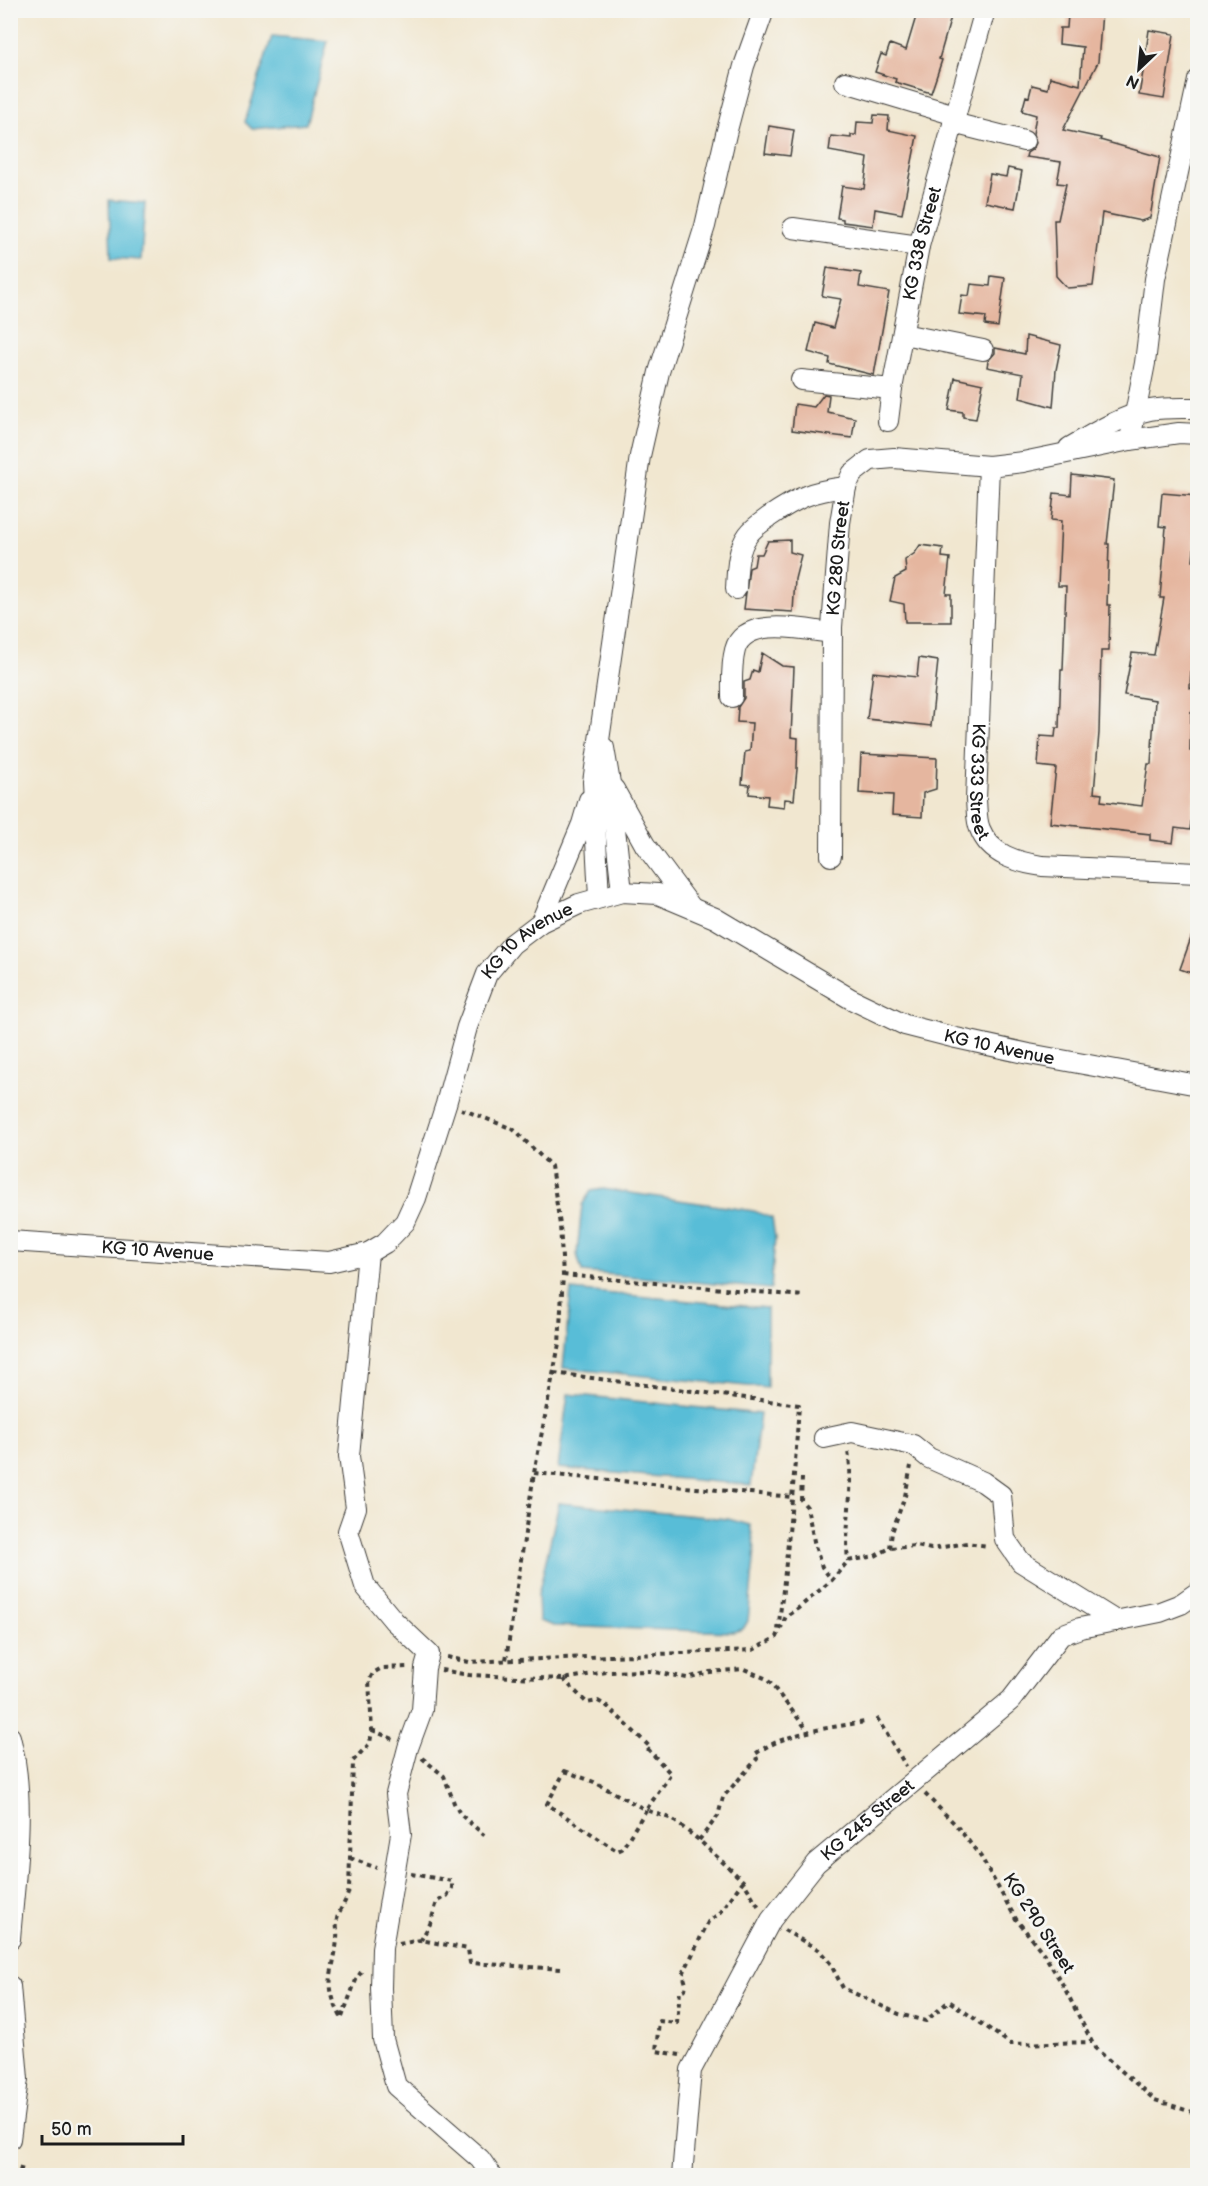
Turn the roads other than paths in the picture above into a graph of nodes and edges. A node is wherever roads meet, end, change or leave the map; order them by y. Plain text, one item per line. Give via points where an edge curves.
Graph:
1 (764, 10) edge
2 (985, 10) edge
3 (1197, 80) edge
4 (844, 82) dead end
5 (954, 119) junction
6 (1024, 141) dead end
7 (793, 228) dead end
8 (919, 246) junction
9 (903, 334) junction
10 (983, 350) dead end
11 (801, 380) dead end
12 (892, 389) junction
13 (1197, 408) edge
14 (1144, 411) junction
15 (888, 421) dead end
16 (1197, 434) edge
17 (1140, 439) junction
18 (1059, 454) junction
19 (989, 466) junction
20 (846, 487) junction
21 (736, 589) dead end
22 (832, 633) junction
23 (732, 697) dead end
24 (602, 783) junction
25 (831, 856) dead end
26 (1197, 873) edge
27 (622, 892) junction
28 (599, 898) junction
29 (691, 907) junction
30 (540, 922) junction
31 (1197, 1085) edge
32 (10, 1241) edge
33 (368, 1253) junction
34 (824, 1438) dead end
35 (1197, 1592) edge
36 (1116, 1622) junction
37 (10, 1737) edge
38 (10, 1939) edge
39 (10, 1986) edge
40 (10, 2139) edge
41 (492, 2175) edge
42 (682, 2175) edge

1 - 24 street via 744,66 705,226 659,372 640,456 601,733
2 - 5 street, KG 338 Street
3 - 14 street via 1155,279
4 - 5 street
5 - 6 street
5 - 8 street, KG 338 Street
7 - 8 street
8 - 9 street, KG 338 Street
9 - 10 street
9 - 12 street, KG 338 Street
11 - 12 street
12 - 15 street, KG 338 Street
13 - 14 street, KG 280 Street
14 - 17 street
14 - 18 street, KG 280 Street
16 - 17 street, KG 280 Street
17 - 18 street, KG 280 Street
18 - 19 street, KG 280 Street
19 - 20 street, KG 280 Street via 894,458 870,460 852,474
19 - 26 street, KG 333 Street via 976,800 979,827 988,843 1018,862
20 - 21 street via 809,493 756,527 741,550
20 - 22 street, KG 280 Street
22 - 23 street via 757,628 744,635 735,650
22 - 25 street, KG 280 Street
24 - 27 street
24 - 28 street
24 - 29 street
24 - 30 street
27 - 28 street, KG 10 Avenue
27 - 29 street, KG 10 Avenue via 658,894
28 - 30 street, KG 10 Avenue
29 - 31 street, KG 10 Avenue via 851,999 905,1025 1029,1054
30 - 33 street, KG 10 Avenue via 512,944 487,974 467,1027 416,1198 405,1222 385,1243
32 - 33 street, KG 10 Avenue via 329,1263
33 - 41 street via 348,1456 356,1508 348,1531 365,1586 427,1661 422,1710 396,1794 401,1834 382,1948 383,2039 396,2086 480,2159
34 - 36 street via 852,1432 913,1445 929,1458 983,1482 1001,1495 1005,1539 1021,1562
35 - 36 street, KG 245 Street via 1160,1612
36 - 42 street, KG 245 Street via 1061,1635 1011,1700 816,1863 771,1920 691,2070
37 - 38 street via 20,1794
39 - 40 street via 18,2079

